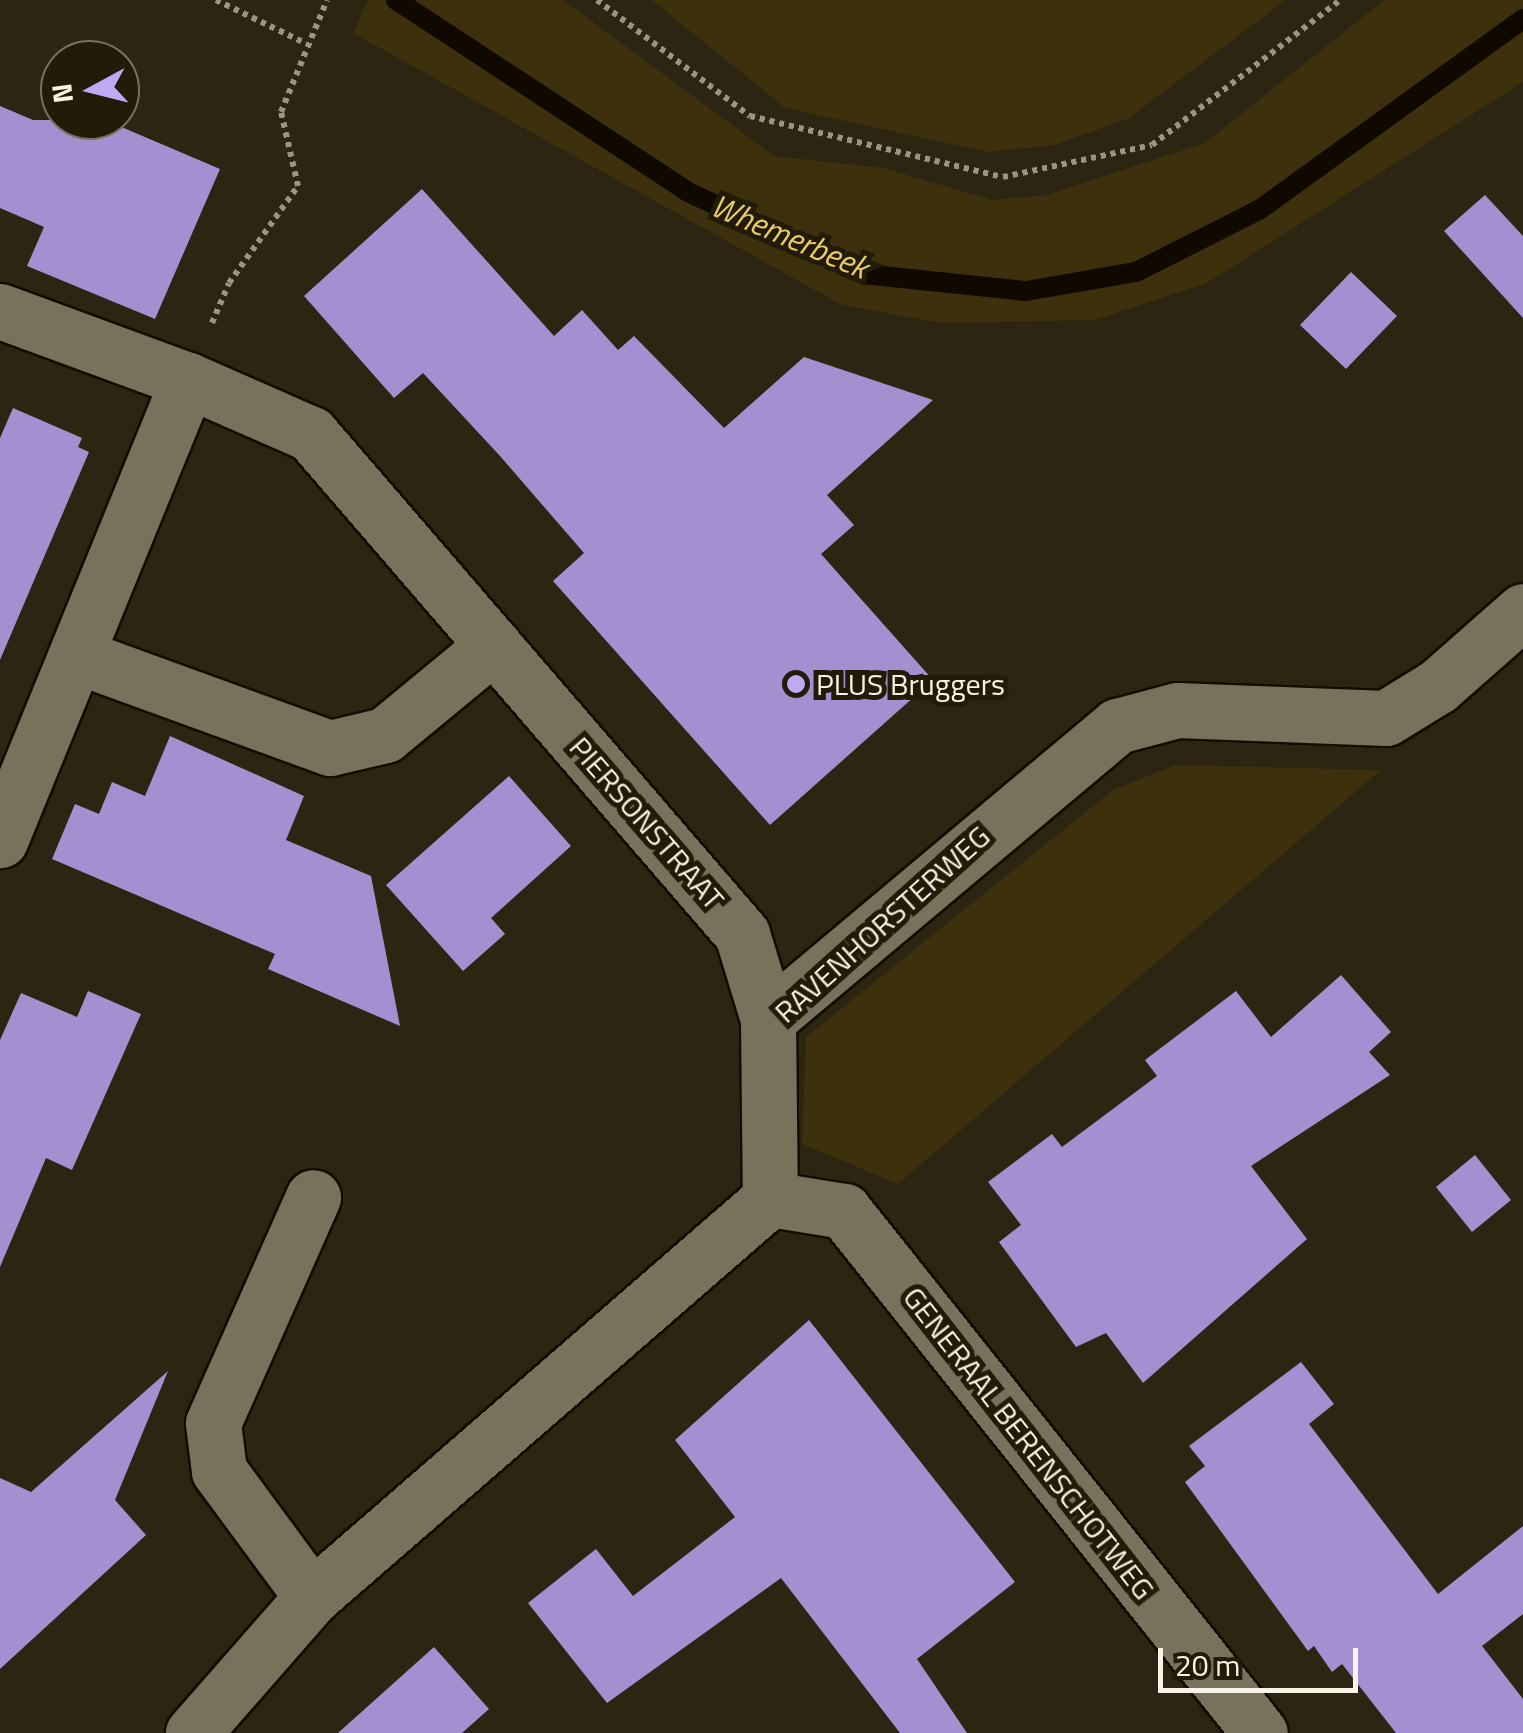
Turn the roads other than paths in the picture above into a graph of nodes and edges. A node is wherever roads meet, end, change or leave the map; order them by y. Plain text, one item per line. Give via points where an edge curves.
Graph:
1 (0, 311) edge
2 (188, 380) junction
3 (1523, 611) edge
4 (494, 645) junction
5 (77, 656) junction
6 (0, 840) edge
7 (768, 1018) junction
8 (313, 1197) dead end
9 (770, 1199) junction
10 (312, 1597) junction
11 (194, 1733) edge
12 (1260, 1733) edge

1 - 2 street, PIERSONSTRAAT
2 - 4 street, PIERSONSTRAAT via 311,434
2 - 5 street
3 - 7 street, RAVENHORSTERWEG via 1438,686 1386,718 1176,710 1117,726
4 - 5 street via 384,734 330,748
4 - 7 street, PIERSONSTRAAT via 742,934
5 - 6 street
7 - 9 street, RAVENHORSTERWEG
8 - 10 street via 213,1424 218,1471
9 - 10 street
9 - 12 street, GENERAAL BERENSCHOTWEG via 844,1211
10 - 11 street

